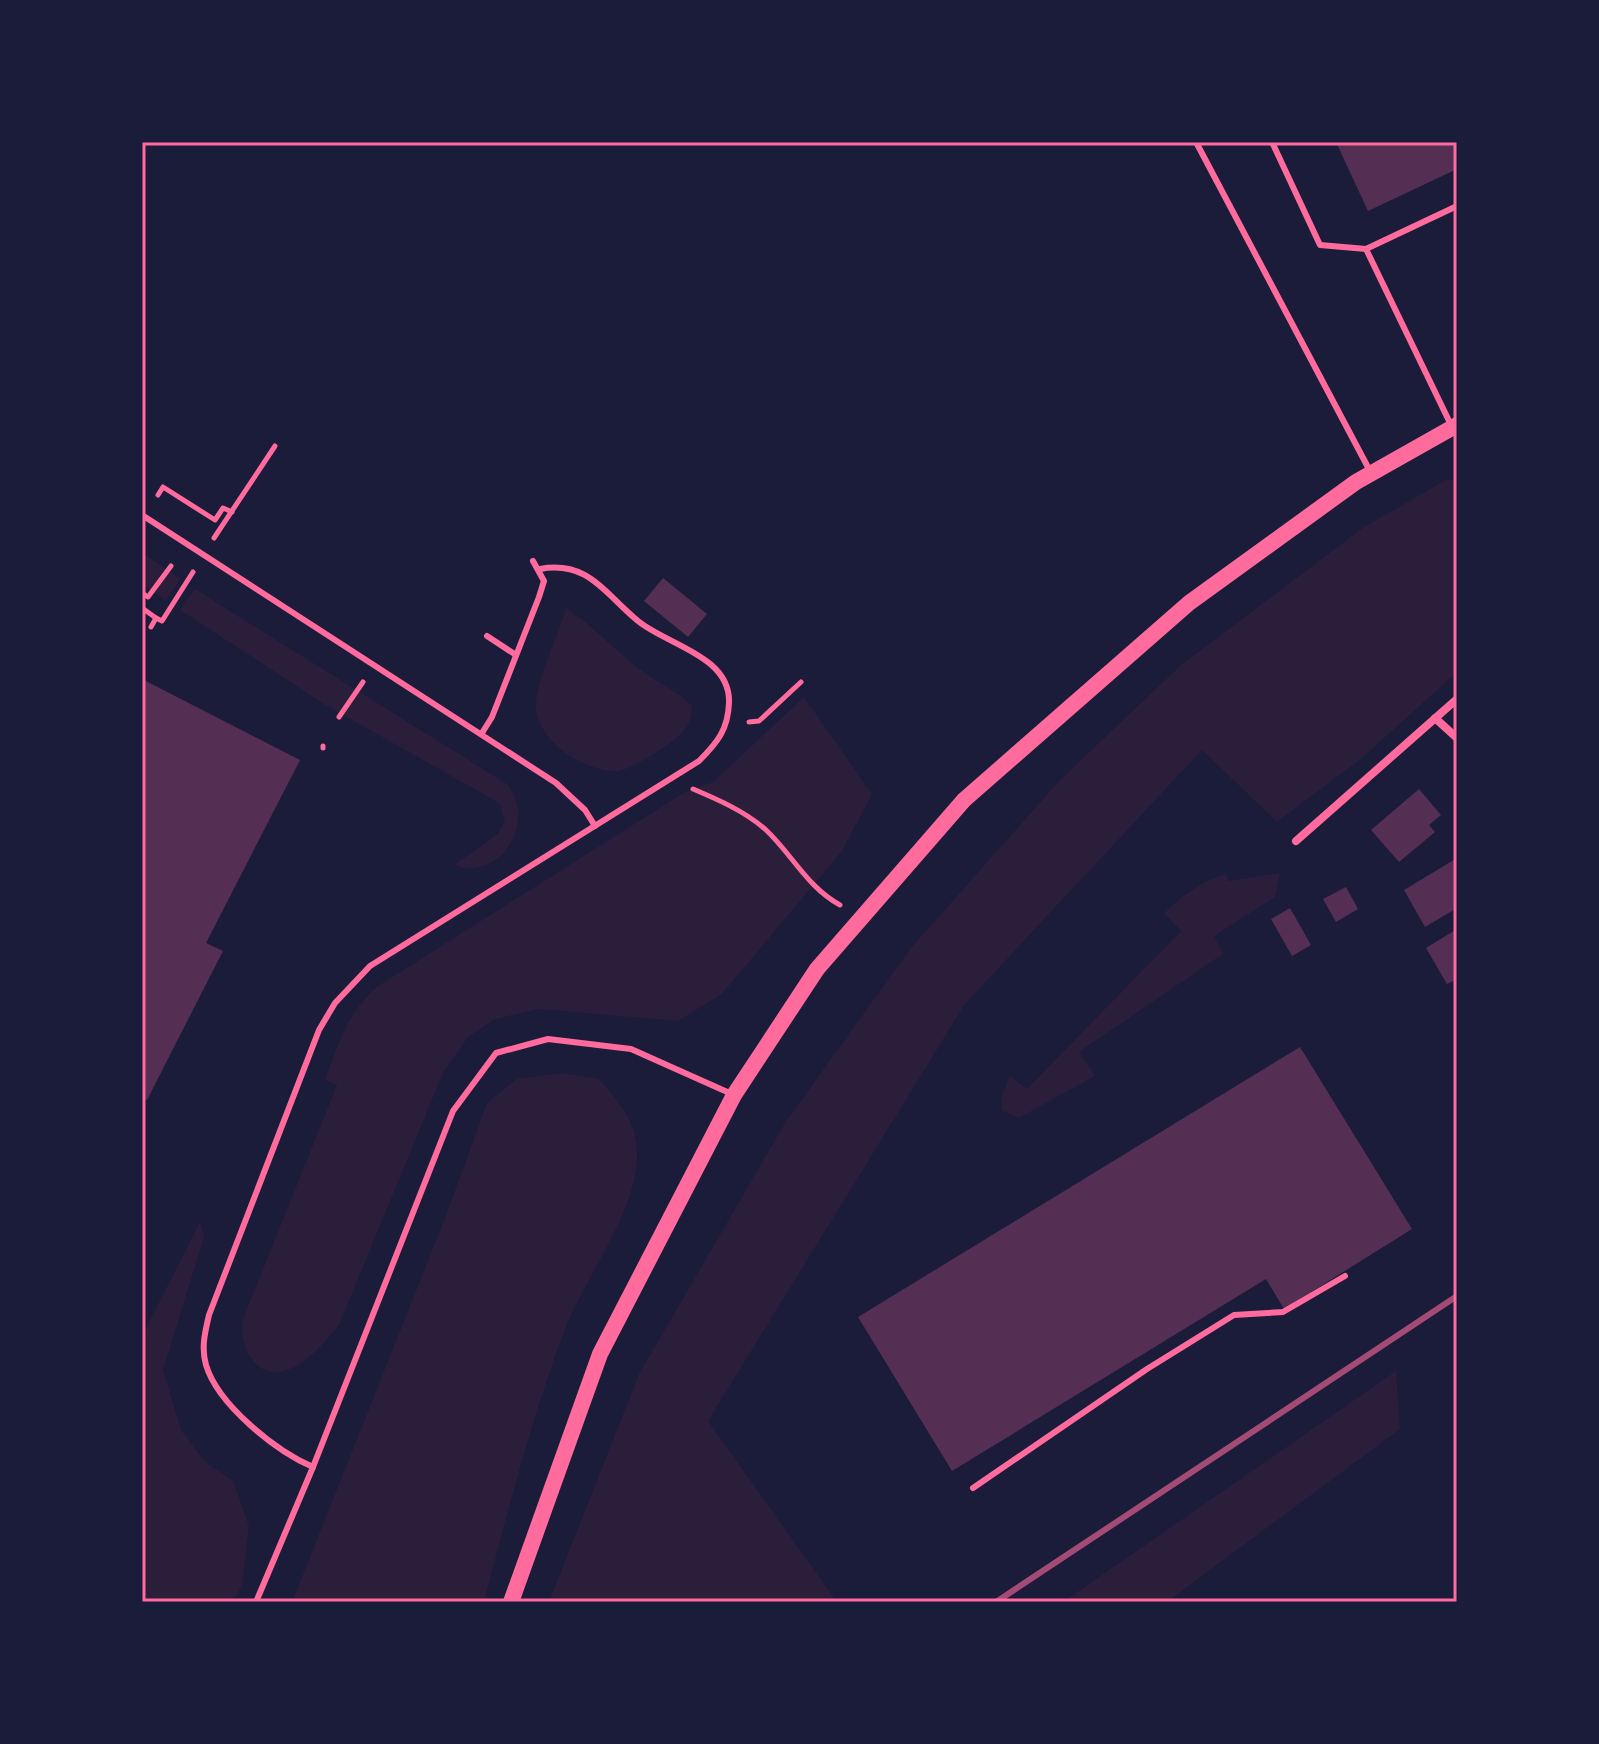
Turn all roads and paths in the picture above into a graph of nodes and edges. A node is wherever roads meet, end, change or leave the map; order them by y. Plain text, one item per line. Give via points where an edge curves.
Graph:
1 (1196, 142) edge
2 (1272, 142) edge
3 (1457, 206) edge
4 (1366, 249) junction
5 (1455, 427) edge
6 (275, 446) dead end
7 (1371, 473) junction
8 (158, 495) dead end
9 (232, 512) junction
10 (142, 515) edge
11 (221, 528) dead end
12 (533, 561) dead end
13 (171, 566) dead end
14 (540, 569) junction
15 (193, 571) dead end
16 (142, 593) edge
17 (142, 608) edge
18 (156, 618) junction
19 (151, 627) dead end
20 (487, 636) dead end
21 (516, 655) junction
22 (801, 682) dead end
23 (358, 689) dead end
24 (1457, 699) edge
25 (339, 717) dead end
26 (1435, 718) junction
27 (728, 723) junction
28 (482, 733) junction
29 (1457, 738) edge
30 (670, 780) junction
31 (595, 826) junction
32 (1296, 841) dead end
33 (863, 917) junction
34 (734, 1095) junction
35 (1345, 1276) dead end
36 (313, 1467) junction
37 (973, 1488) dead end
38 (256, 1602) edge
39 (511, 1602) edge

1 - 7 lane
2 - 4 lane via 1320,245
3 - 4 lane
4 - 5 lane
5 - 7 main road
6 - 9 path
7 - 33 main road via 1189,603 1087,690 964,800
8 - 9 path via 163,487 215,520 223,508
9 - 11 path
10 - 28 lane
12 - 14 lane
13 - 16 path via 148,597
14 - 21 lane via 542,589
14 - 27 lane via 559,565 576,570 638,621 705,659 719,672 729,694
15 - 18 path via 162,621
17 - 18 path
18 - 19 path
20 - 21 lane
21 - 28 lane
22 - 27 path via 759,721
23 - 25 path
24 - 26 street
26 - 29 street
26 - 32 street
27 - 30 lane via 699,761
28 - 31 lane via 567,792
30 - 31 lane
30 - 33 path via 741,812 767,831 796,869 829,899
31 - 36 lane via 370,966 335,1003 319,1030 209,1315 203,1343 212,1378 244,1419
33 - 34 main road via 817,969
34 - 36 lane via 631,1049 548,1039 496,1053 453,1111
34 - 39 main road via 600,1354
35 - 37 lane via 1283,1312 1234,1315
36 - 38 lane

